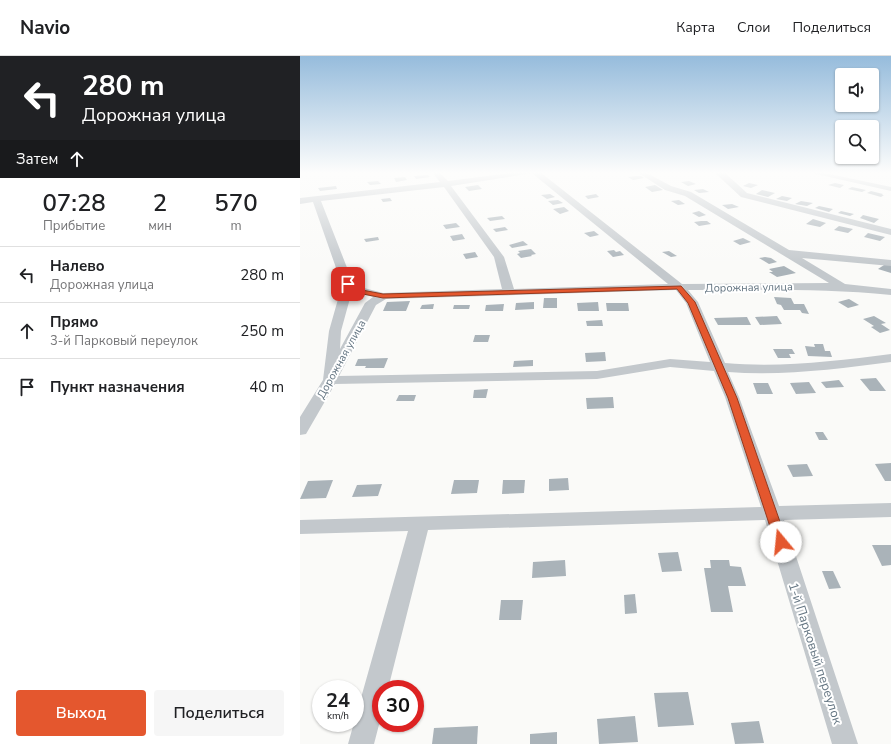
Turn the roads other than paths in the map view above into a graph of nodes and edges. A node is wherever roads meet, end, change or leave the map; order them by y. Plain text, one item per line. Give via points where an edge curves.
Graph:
1 (318, 204) edge
2 (461, 204) edge
3 (576, 204) edge
4 (705, 204) edge
5 (780, 204) edge
6 (891, 232) edge
7 (776, 247) junction
8 (891, 263) edge
9 (891, 281) edge
10 (348, 284) junction
11 (891, 284) edge
12 (679, 287) junction
13 (842, 287) junction
14 (510, 292) junction
15 (891, 292) edge
16 (383, 296) junction
17 (891, 358) edge
18 (719, 367) junction
19 (330, 380) junction
20 (300, 430) edge
21 (891, 510) edge
22 (772, 513) junction
23 (420, 524) junction
24 (300, 527) edge
25 (361, 744) edge
26 (845, 744) edge

1 - 10 street
2 - 14 street via 499,257
3 - 12 street, 1-й Парковый переулок
4 - 7 street
5 - 6 street
7 - 8 street via 790,253 813,257
7 - 13 street
9 - 11 street
10 - 16 street via 360,291
10 - 19 street via 335,331
12 - 13 street, Дорожная улица
12 - 14 street, Дорожная улица
12 - 18 street, 1-й Парковый переулок via 692,302
13 - 15 street, Дорожная улица
14 - 16 street, Дорожная улица
16 - 19 street, Дорожная улица via 371,303
17 - 18 street via 838,365 745,369
18 - 19 street via 670,364 596,375
18 - 22 street, 1-й Парковый переулок
19 - 20 street, Дорожная улица
21 - 22 street
22 - 23 street
22 - 26 street, 1-й Парковый переулок
23 - 24 street
23 - 25 street

